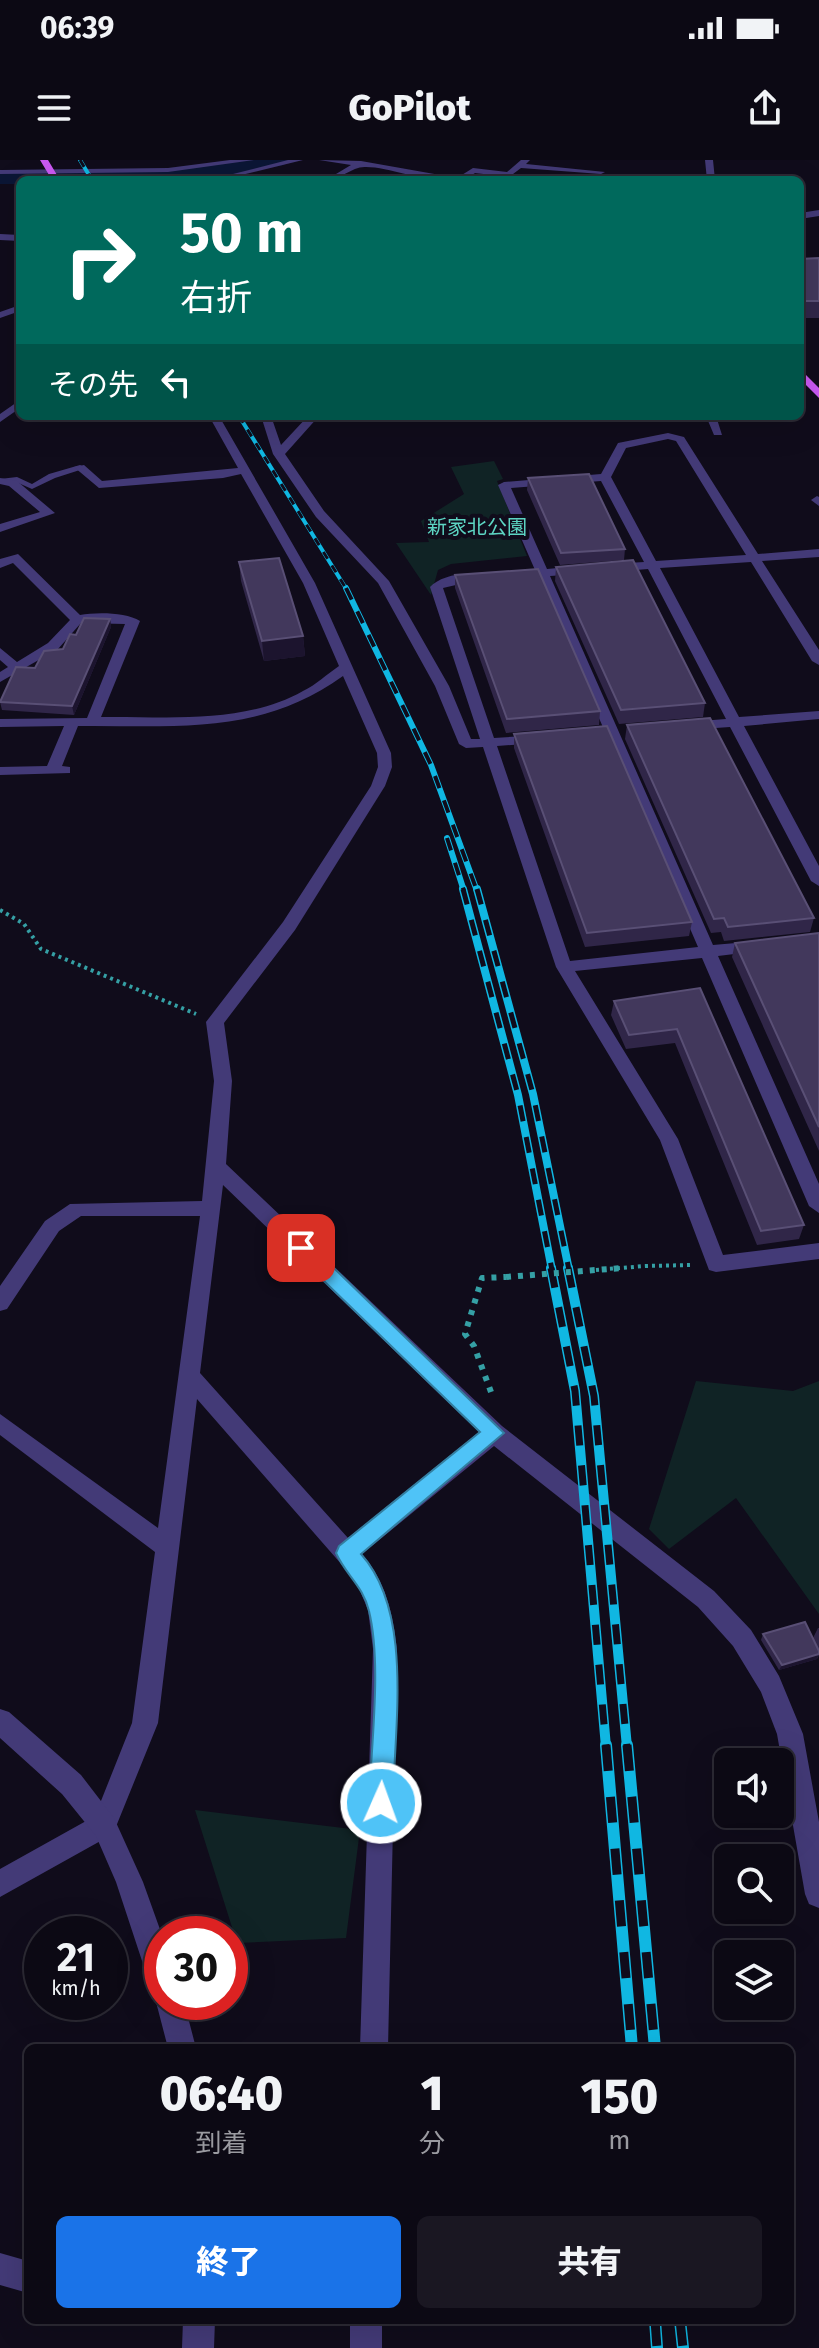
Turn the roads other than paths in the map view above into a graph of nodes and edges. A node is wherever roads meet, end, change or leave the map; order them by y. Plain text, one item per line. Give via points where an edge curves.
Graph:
1 (44, 160) edge
2 (250, 160) edge
3 (299, 160) edge
4 (323, 160) edge
5 (366, 162) edge
6 (523, 163) edge
7 (612, 166) dead end
8 (0, 172) edge
9 (601, 172) junction
10 (53, 176) edge
11 (227, 176) edge
12 (338, 176) edge
13 (438, 176) edge
14 (464, 176) edge
15 (597, 176) edge
16 (804, 377) edge
17 (819, 395) edge
18 (16, 406) edge
19 (0, 419) edge
20 (216, 420) edge
21 (267, 420) edge
22 (310, 420) edge
23 (713, 420) edge
24 (718, 433) dead end
25 (279, 454) junction
26 (80, 467) joint
27 (247, 469) junction
28 (605, 477) junction
29 (1, 481) edge
30 (0, 528) edge
31 (819, 553) edge
32 (754, 557) junction
33 (0, 564) edge
34 (650, 565) junction
35 (545, 573) junction
36 (77, 620) junction
37 (0, 652) edge
38 (819, 661) edge
39 (348, 666) junction
40 (16, 668) junction
41 (0, 678) edge
42 (819, 715) edge
43 (73, 722) junction
44 (92, 722) junction
45 (734, 722) junction
46 (0, 723) edge
47 (674, 728) edge
48 (552, 738) edge
49 (490, 743) junction
50 (0, 771) edge
51 (819, 881) edge
52 (772, 945) edge
53 (709, 952) junction
54 (564, 967) junction
55 (216, 1166) junction
56 (819, 1206) edge
57 (210, 1208) junction
58 (819, 1251) edge
59 (0, 1303) edge
60 (189, 1375) junction
61 (0, 1423) edge
62 (494, 1433) junction
63 (166, 1547) junction
64 (346, 1553) junction
65 (0, 1721) edge
66 (104, 1825) junction
67 (0, 1884) edge
68 (819, 1894) edge
69 (144, 1922) edge
70 (175, 2020) edge
71 (181, 2044) edge
72 (374, 2044) edge
73 (0, 2269) edge
74 (24, 2276) edge
75 (199, 2324) edge
76 (366, 2324) edge
77 (198, 2348) edge
78 (366, 2348) edge

1 - 10 main road
2 - 10 street
3 - 11 street
4 - 5 street
5 - 12 street
5 - 13 street
6 - 9 street
6 - 14 street via 509,175 473,170
7 - 9 street
8 - 10 street
9 - 15 street
16 - 17 main road
18 - 19 street
20 - 27 street
21 - 25 street
22 - 25 street
23 - 24 street
25 - 49 street via 320,514 383,581 442,686 466,744
26 - 27 street via 99,485
26 - 29 lane via 32,487 17,479
27 - 39 street
28 - 32 street via 628,441 680,439
28 - 34 street
28 - 35 street via 504,485
29 - 30 street via 13,483 49,513
31 - 32 street
32 - 34 street
32 - 38 street
33 - 36 street via 14,557
34 - 35 street
34 - 45 street
35 - 49 street via 442,581 436,587
35 - 53 street
36 - 40 street via 53,646
36 - 44 street via 133,621
37 - 40 street
39 - 44 street via 309,694 259,713 222,720
39 - 55 street via 385,767 289,926 215,1022 223,1081
40 - 41 street
42 - 45 street
43 - 44 street
43 - 46 street
43 - 50 street via 59,770
45 - 47 street
45 - 51 street
48 - 49 street
49 - 54 street
52 - 53 street
53 - 54 street
53 - 56 street
54 - 58 street via 669,1139 716,1264
55 - 57 street
55 - 62 street
57 - 59 street via 77,1209 52,1226
57 - 60 street
60 - 63 street
60 - 64 street
61 - 63 street
62 - 64 street
62 - 68 street via 706,1599 742,1638 770,1685 790,1734
63 - 66 street via 145,1723
64 - 72 street via 365,1574 380,1610 385,1649
65 - 66 street via 55,1769
66 - 67 street
66 - 69 street
70 - 71 street
73 - 74 street
75 - 77 street
76 - 78 street

